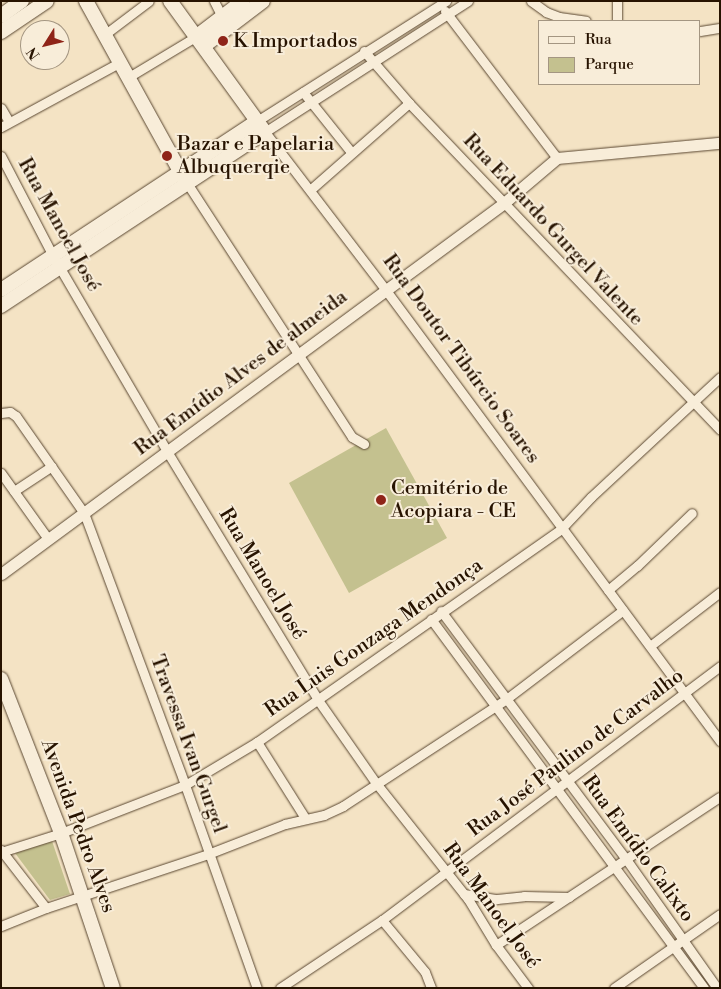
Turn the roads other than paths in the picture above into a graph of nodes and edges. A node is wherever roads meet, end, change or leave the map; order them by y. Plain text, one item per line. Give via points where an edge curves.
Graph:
1 (22, 1) edge
2 (47, 1) edge
3 (86, 1) edge
4 (149, 1) edge
5 (170, 1) edge
6 (214, 1) edge
7 (243, 1) edge
8 (263, 1) edge
9 (468, 1) edge
10 (531, 1) edge
11 (617, 1) edge
12 (441, 2) edge
13 (448, 14) junction
14 (1, 16) edge
15 (579, 20) edge
16 (617, 20) edge
17 (225, 23) junction
18 (720, 28) edge
19 (701, 31) edge
20 (1, 32) edge
21 (104, 35) junction
22 (201, 41) junction
23 (364, 51) junction
24 (373, 62) junction
25 (119, 63) junction
26 (126, 78) junction
27 (303, 92) junction
28 (409, 103) junction
29 (310, 104) junction
30 (1, 108) edge
31 (5, 125) edge
32 (261, 127) junction
33 (720, 142) edge
34 (351, 152) junction
35 (1, 156) edge
36 (557, 158) junction
37 (184, 178) junction
38 (310, 190) junction
39 (504, 203) junction
40 (57, 261) junction
41 (386, 289) junction
42 (1, 290) edge
43 (1, 306) edge
44 (298, 354) junction
45 (720, 377) edge
46 (693, 402) junction
47 (1, 413) edge
48 (720, 430) edge
49 (364, 444) dead end
50 (168, 452) junction
51 (52, 466) junction
52 (1, 473) edge
53 (14, 491) junction
54 (84, 513) junction
55 (692, 514) dead end
56 (561, 529) junction
57 (48, 539) junction
58 (1, 574) edge
59 (608, 590) junction
60 (720, 592) edge
61 (623, 610) junction
62 (441, 611) junction
63 (431, 619) junction
64 (650, 646) junction
65 (720, 666) edge
66 (1, 679) edge
67 (684, 693) junction
68 (318, 700) junction
69 (505, 700) junction
70 (496, 705) junction
71 (720, 741) edge
72 (257, 742) junction
73 (566, 780) junction
74 (376, 783) junction
75 (185, 785) junction
76 (557, 787) junction
77 (720, 797) edge
78 (305, 818) junction
79 (61, 833) junction
80 (2, 851) edge
81 (208, 854) junction
82 (626, 859) junction
83 (616, 866) junction
84 (446, 873) junction
85 (464, 894) junction
86 (82, 896) junction
87 (569, 896) junction
88 (46, 908) junction
89 (720, 914) edge
90 (382, 920) junction
91 (1, 926) edge
92 (677, 942) junction
93 (496, 945) junction
94 (114, 988) edge
95 (257, 988) edge
96 (280, 988) edge
97 (431, 988) edge
98 (528, 988) edge
99 (614, 988) edge
100 (704, 988) edge
101 (717, 988) edge

1 - 14 main road
2 - 20 main road
3 - 21 main road
4 - 21 street
5 - 22 main road, Rua Doutor Tibúrcio Soares
6 - 17 street
7 - 17 main road
8 - 17 main road
9 - 13 street
10 - 15 street via 546,12
11 - 16 street
12 - 13 street
12 - 23 street
13 - 24 street
13 - 36 street
17 - 22 main road
18 - 19 street
21 - 25 main road
22 - 26 street
22 - 32 main road, Rua Doutor Tibúrcio Soares
23 - 24 street, Rua Eduardo Gurgel Valente
23 - 27 street
24 - 28 street, Rua Eduardo Gurgel Valente
24 - 29 street
25 - 26 main road
25 - 31 street
26 - 37 main road
27 - 29 street
27 - 32 street
28 - 34 street
28 - 39 street, Rua Eduardo Gurgel Valente
29 - 32 street
29 - 34 street
30 - 31 street
32 - 37 main road
32 - 38 street, Rua Doutor Tibúrcio Soares
33 - 36 street
34 - 38 street
35 - 40 street, Rua Manoel José
36 - 39 street, Rua Emídio Alves de almeida
37 - 40 main road
37 - 44 street
38 - 41 street, Rua Doutor Tibúrcio Soares
39 - 41 street, Rua Emídio Alves de almeida
39 - 46 street, Rua Eduardo Gurgel Valente
40 - 42 main road
40 - 43 main road
40 - 50 street, Rua Manoel José
41 - 44 street, Rua Emídio Alves de almeida
41 - 56 street, Rua Doutor Tibúrcio Soares
44 - 49 street via 352,437
44 - 50 street, Rua Emídio Alves de almeida
45 - 46 street, Rua Luis Gonzaga Mendonça
46 - 48 street, Rua Eduardo Gurgel Valente
46 - 56 street, Rua Luis Gonzaga Mendonça
47 - 51 street, Travessa Ivan Gurgel via 10,412 16,416
50 - 54 street, Rua Emídio Alves de almeida
50 - 68 street, Rua Manoel José
51 - 53 street
51 - 54 street, Travessa Ivan Gurgel
52 - 53 street
53 - 57 street
54 - 57 street, Rua Emídio Alves de almeida
54 - 75 street, Travessa Ivan Gurgel
55 - 59 street
56 - 59 street, Rua Doutor Tibúrcio Soares
56 - 62 street, Rua Luis Gonzaga Mendonça
57 - 58 street, Rua Emídio Alves de almeida
59 - 61 street, Rua Doutor Tibúrcio Soares
60 - 64 street
61 - 64 street, Rua Doutor Tibúrcio Soares
61 - 69 street
62 - 63 street, Rua Luis Gonzaga Mendonça
62 - 69 street, Rua Emídio Calixto
63 - 68 street, Rua Luis Gonzaga Mendonça
63 - 70 street, Rua Emídio Calixto
64 - 67 street, Rua Doutor Tibúrcio Soares
65 - 67 street, Rua José Paulino de Carvalho
66 - 79 main road, Avenida Pedro Alves
67 - 71 street, Rua Doutor Tibúrcio Soares
67 - 73 street, Rua José Paulino de Carvalho
68 - 72 street, Rua Luis Gonzaga Mendonça
68 - 74 street, Rua Manoel José
69 - 70 street
69 - 73 street, Rua Emídio Calixto
70 - 74 street via 413,762
70 - 76 street, Rua Emídio Calixto
72 - 75 street, Rua Luis Gonzaga Mendonça
72 - 78 street
73 - 76 street, Rua José Paulino de Carvalho
73 - 82 street, Rua Emídio Calixto
74 - 78 street via 343,806 324,815
74 - 84 street, Rua Manoel José
75 - 79 street, Rua Luis Gonzaga Mendonça
75 - 81 street, Travessa Ivan Gurgel
76 - 83 street, Rua Emídio Calixto
76 - 84 street, Rua José Paulino de Carvalho
77 - 82 street
78 - 81 street
79 - 80 street, Rua Luis Gonzaga Mendonça
79 - 86 main road, Avenida Pedro Alves
80 - 88 street
81 - 86 street
81 - 95 street, Travessa Ivan Gurgel
82 - 83 street
82 - 92 street, Rua Emídio Calixto
83 - 87 street
83 - 92 street, Rua Emídio Calixto
84 - 85 street, Rua Manoel José
84 - 90 street, Rua José Paulino de Carvalho
85 - 87 street via 497,899
85 - 93 street, Rua Manoel José
86 - 88 street
86 - 94 main road, Avenida Pedro Alves
87 - 93 street
88 - 91 street
89 - 92 street
90 - 96 street, Rua José Paulino de Carvalho
90 - 97 street via 425,972
92 - 99 street
92 - 100 street, Rua Emídio Calixto
92 - 101 street, Rua Emídio Calixto
93 - 98 street, Rua Manoel José

